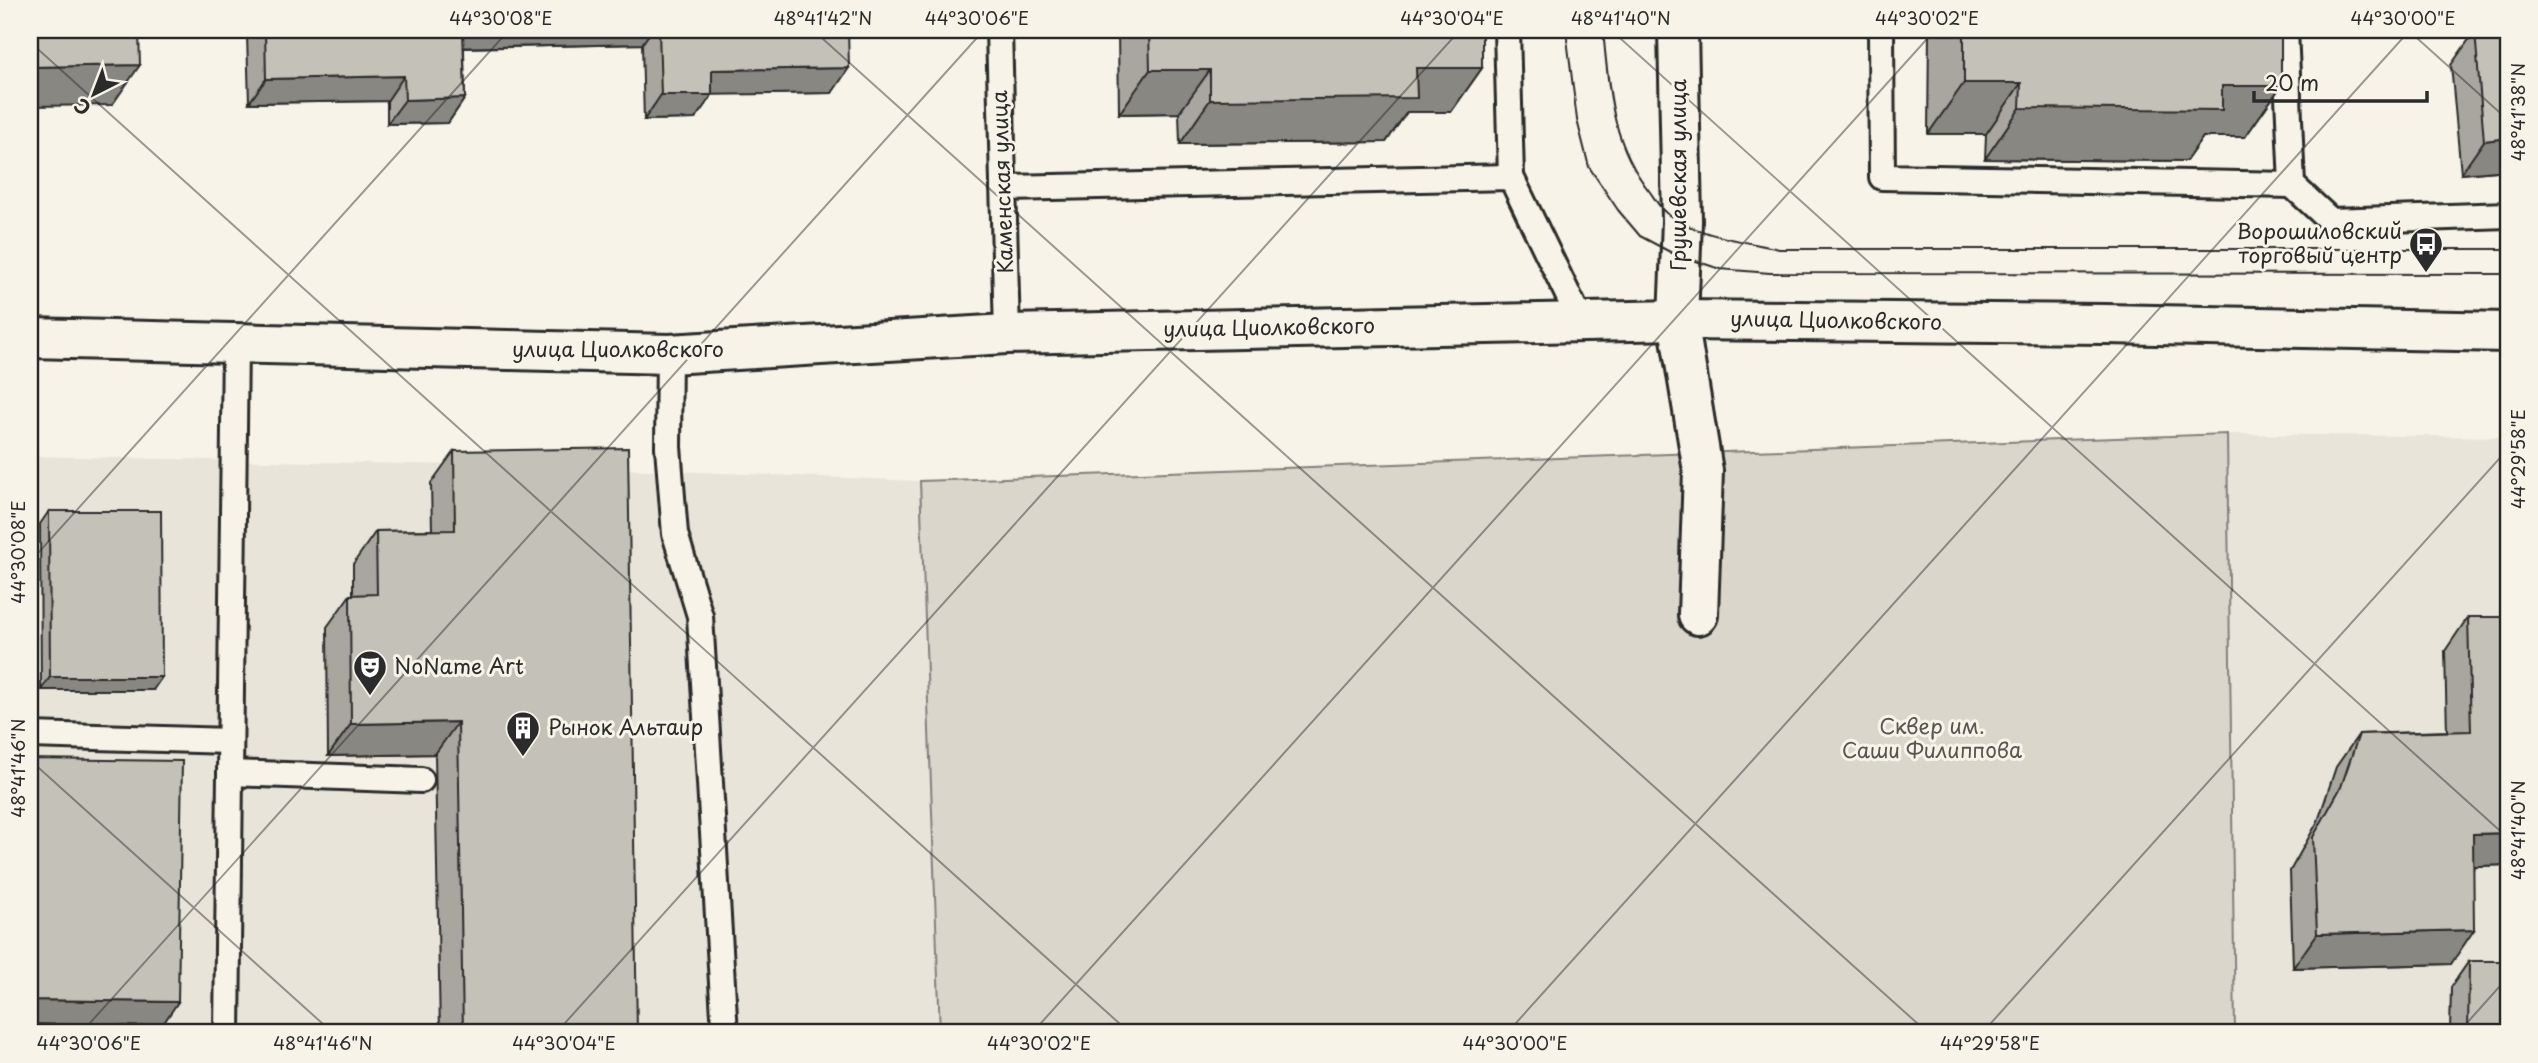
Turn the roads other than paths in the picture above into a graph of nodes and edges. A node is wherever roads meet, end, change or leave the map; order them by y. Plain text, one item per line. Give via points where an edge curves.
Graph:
1 (999, 30) edge
2 (1507, 30) edge
3 (1678, 30) edge
4 (1881, 30) edge
5 (2285, 30) edge
6 (1511, 177) junction
7 (2292, 185) junction
8 (1003, 188) junction
9 (2508, 215) edge
10 (1678, 320) junction
11 (1581, 322) junction
12 (2508, 332) edge
13 (1007, 334) junction
14 (30, 338) edge
15 (234, 344) junction
16 (669, 354) junction
17 (1698, 615) dead end
18 (30, 735) edge
19 (230, 741) junction
20 (230, 774) junction
21 (421, 780) dead end
22 (227, 1033) edge
23 (725, 1033) edge

1 - 8 lane, Каменская улица
2 - 6 lane
3 - 10 street, Грушевская улица via 1682,221
4 - 7 lane via 1882,177
5 - 7 lane
6 - 8 lane
6 - 11 lane
7 - 9 lane via 2331,221
8 - 13 lane, Каменская улица
10 - 11 street, улица Циолковского
10 - 12 street, улица Циолковского
10 - 17 street, Грушевская улица via 1703,471
11 - 13 street, улица Циолковского
13 - 16 street, улица Циолковского
14 - 15 street, улица Циолковского
15 - 16 street, улица Циолковского
15 - 19 lane
16 - 23 lane via 668,447 675,534 700,616
18 - 19 lane
19 - 20 lane
20 - 21 lane
20 - 22 lane

